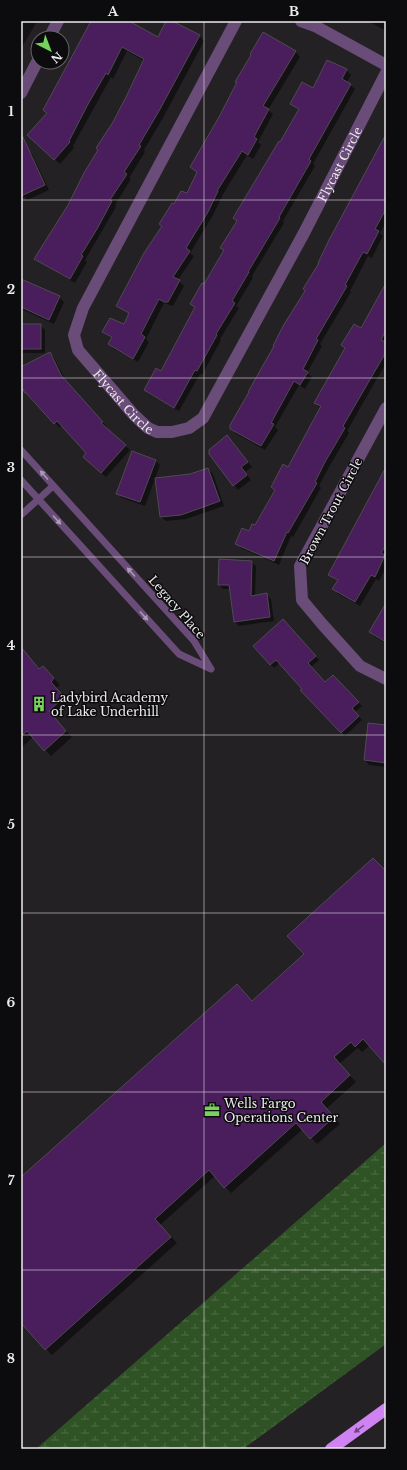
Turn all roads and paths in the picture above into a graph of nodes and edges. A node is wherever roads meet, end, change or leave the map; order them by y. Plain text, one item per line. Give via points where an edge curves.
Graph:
1 (58, 21) edge
2 (236, 21) edge
3 (301, 21) edge
4 (53, 30) edge
5 (386, 65) edge
6 (33, 70) edge
7 (386, 73) edge
8 (21, 93) edge
9 (386, 408) edge
10 (21, 450) edge
11 (21, 480) edge
12 (53, 486) junction
13 (38, 499) junction
14 (21, 515) edge
15 (386, 679) edge
16 (386, 1408) edge
17 (331, 1449) edge

1 - 4 street
2 - 7 street, Flycast Circle via 83,308 74,335 78,350 83,356 134,415 148,428 157,432 189,428 203,418 304,233
3 - 5 street
6 - 8 street
9 - 15 street, Brown Trout Circle via 300,566 302,600 360,666
12 -> 10 lane, Legacy Place
11 - 13 lane, Legacy Place
12 - 13 lane
13 -> 12 lane, Legacy Place via 179,654 211,669 194,641
13 - 14 lane
16 -> 17 highway

